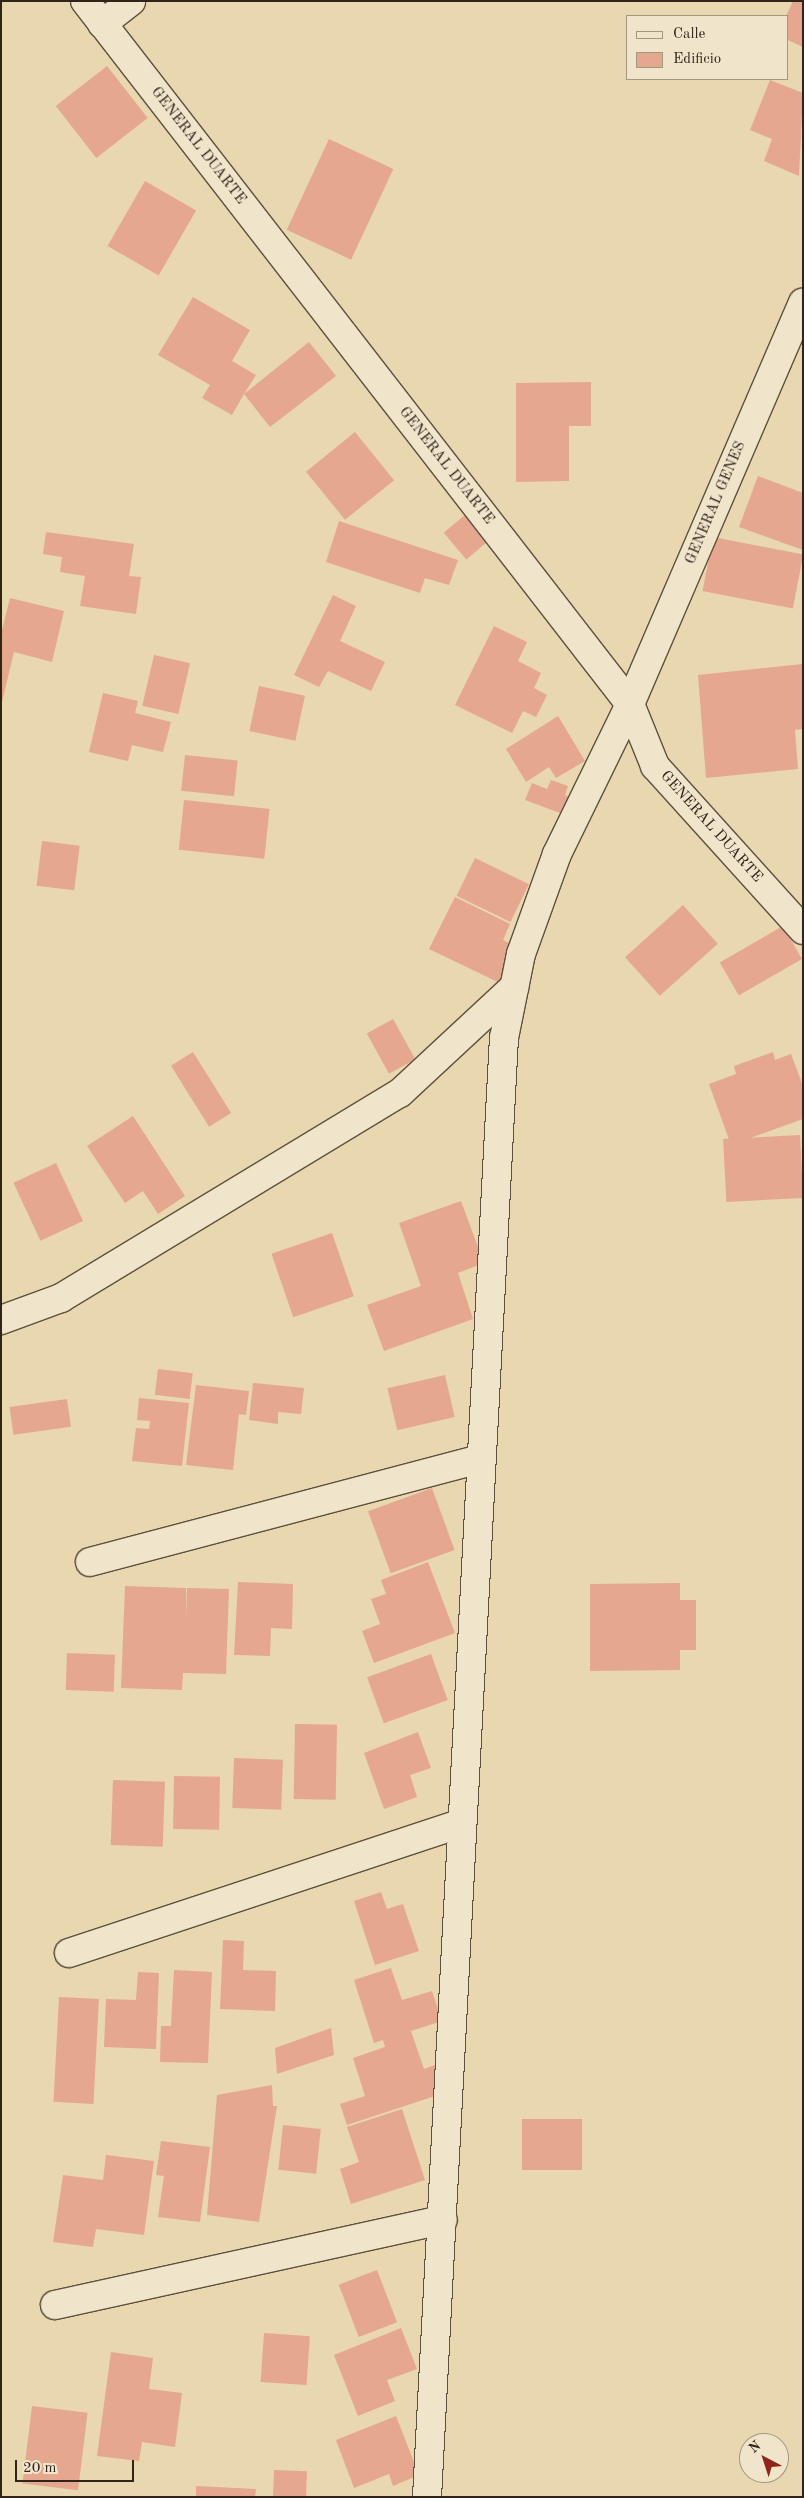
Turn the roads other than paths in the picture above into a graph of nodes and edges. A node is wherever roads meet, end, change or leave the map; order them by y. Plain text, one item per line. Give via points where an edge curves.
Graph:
1 (85, 1) edge
2 (131, 1) edge
3 (102, 24) junction
4 (803, 303) edge
5 (630, 704) junction
6 (803, 930) edge
7 (514, 987) junction
8 (1, 1320) edge
9 (480, 1459) junction
10 (90, 1562) dead end
11 (460, 1824) junction
12 (69, 1953) dead end
13 (443, 2220) junction
14 (55, 2305) dead end
15 (428, 2497) edge

1 - 3 street, GENERAL DUARTE
2 - 3 street
3 - 5 street, GENERAL DUARTE
4 - 5 street, GENERAL GENES
5 - 6 street, GENERAL DUARTE via 655,766
5 - 7 street, GENERAL GENES via 557,854 521,954
7 - 8 street via 400,1093 61,1298
7 - 9 street, GENERAL GENES via 504,1038
9 - 10 street
9 - 11 street, GENERAL GENES
11 - 12 street
11 - 13 street, GENERAL GENES
13 - 14 street
13 - 15 street, GENERAL GENES

